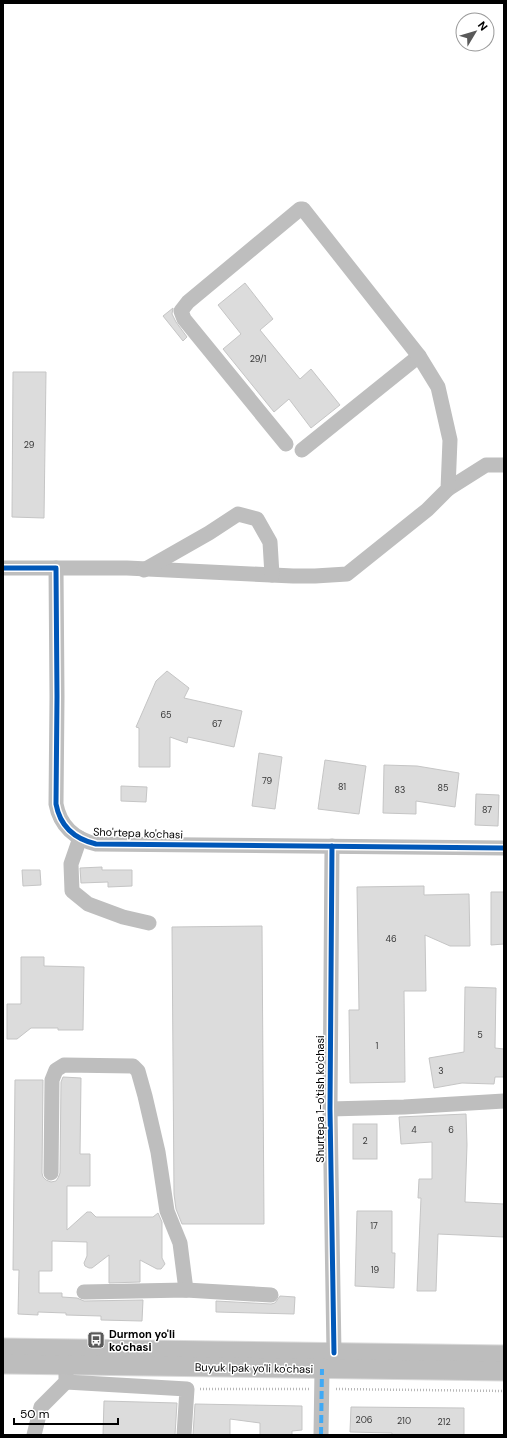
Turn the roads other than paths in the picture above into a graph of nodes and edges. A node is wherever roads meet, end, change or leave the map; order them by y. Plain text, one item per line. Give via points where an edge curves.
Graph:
1 (418, 356) junction
2 (286, 444) dead end
3 (302, 450) dead end
4 (504, 465) edge
5 (448, 489) junction
6 (3, 568) edge
7 (56, 568) junction
8 (144, 570) junction
9 (272, 575) junction
10 (80, 838) junction
11 (332, 846) junction
12 (504, 848) edge
13 (149, 923) dead end
14 (504, 1101) edge
15 (330, 1109) junction
16 (51, 1173) dead end
17 (186, 1290) junction
18 (84, 1292) dead end
19 (271, 1295) dead end
20 (3, 1348) edge
21 (504, 1355) edge
22 (328, 1361) junction
23 (3, 1364) edge
24 (504, 1372) edge
25 (66, 1374) junction
26 (34, 1435) edge
27 (184, 1435) edge
28 (321, 1435) edge

1 - 2 street via 311,218 300,209 188,302 181,311 184,319
1 - 3 street
1 - 5 street via 438,387 450,440
4 - 5 street via 486,466
5 - 9 street via 427,510 347,574
6 - 7 street
7 - 8 street
7 - 10 street, Sho'rtepa ko'chasi via 56,804 63,824
8 - 9 street
8 - 9 street via 238,514 257,519 270,542
10 - 11 street, Sho'rtepa ko'chasi via 96,844
10 - 13 street via 71,864 72,891 88,904 123,917
11 - 12 street, Sho'rtepa ko'chasi
11 - 15 street, Shurtepa 1-o'tish ko'chasi
14 - 15 street
15 - 22 street, Shurtepa 1-o'tish ko'chasi
16 - 17 street via 52,1080 56,1070 64,1065 133,1066 138,1071 145,1096 158,1152 167,1211 180,1243
17 - 18 street
17 - 19 street
20 - 22 main road, Buyuk Ipak yo'li ko'chasi
21 - 22 main road, Buyuk Ipak yo'li ko'chasi
22 - 24 main road, Buyuk Ipak yo'li ko'chasi
22 - 25 main road, Buyuk Ipak yo'li ko'chasi
22 - 28 street, Shurtepa 1-o'tish ko'chasi via 321,1389
23 - 25 main road, Buyuk Ipak yo'li ko'chasi
25 - 26 street via 41,1407
25 - 27 street via 188,1389

